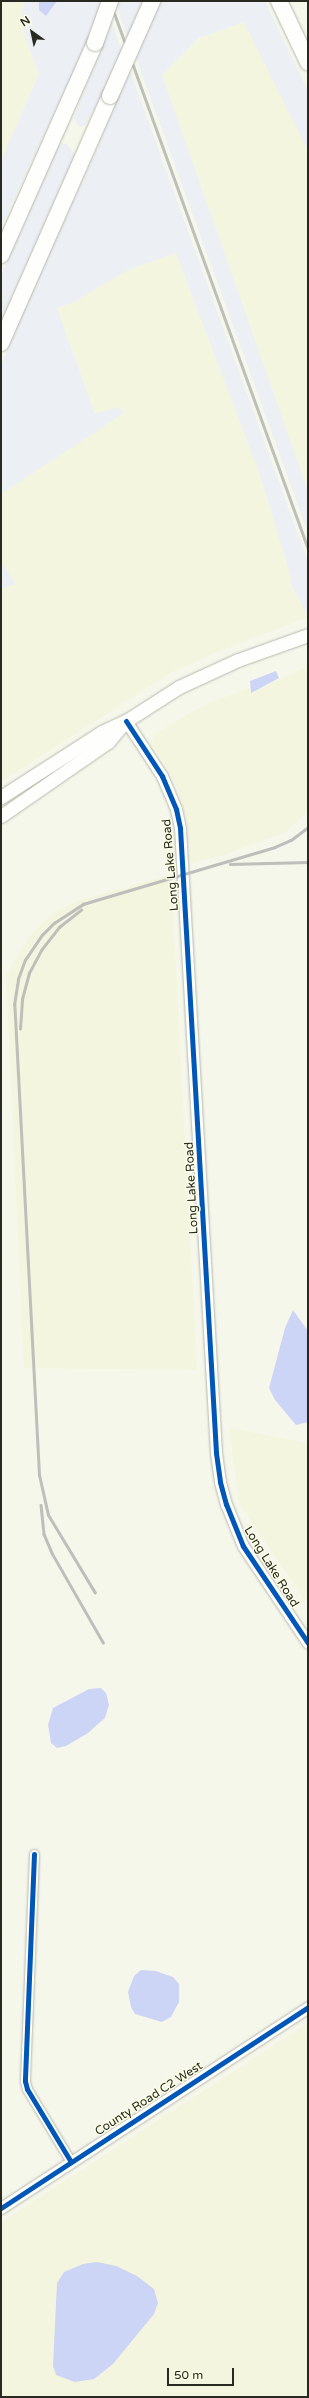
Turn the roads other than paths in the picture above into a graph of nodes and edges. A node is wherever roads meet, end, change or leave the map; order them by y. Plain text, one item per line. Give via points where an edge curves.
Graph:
1 (110, 1) edge
2 (152, 1) edge
3 (279, 1) edge
4 (308, 62) edge
5 (1, 255) edge
6 (1, 343) edge
7 (308, 635) edge
8 (126, 721) junction
9 (1, 797) edge
10 (1, 816) edge
11 (308, 1644) edge
12 (34, 1854) dead end
13 (308, 2007) edge
14 (71, 2162) junction
15 (1, 2208) edge

1 - 5 highway, bridge via 95,43
2 - 6 highway, bridge
3 - 4 highway
7 - 8 main road via 216,669 179,687
8 - 9 main road via 102,732
8 - 10 main road via 108,742
8 - 11 street, Long Lake Road via 162,776 176,809 180,828 220,1482 243,1546
12 - 14 street via 25,2081 27,2089
13 - 14 street, County Road C2 West
14 - 15 street, County Road C2 West

